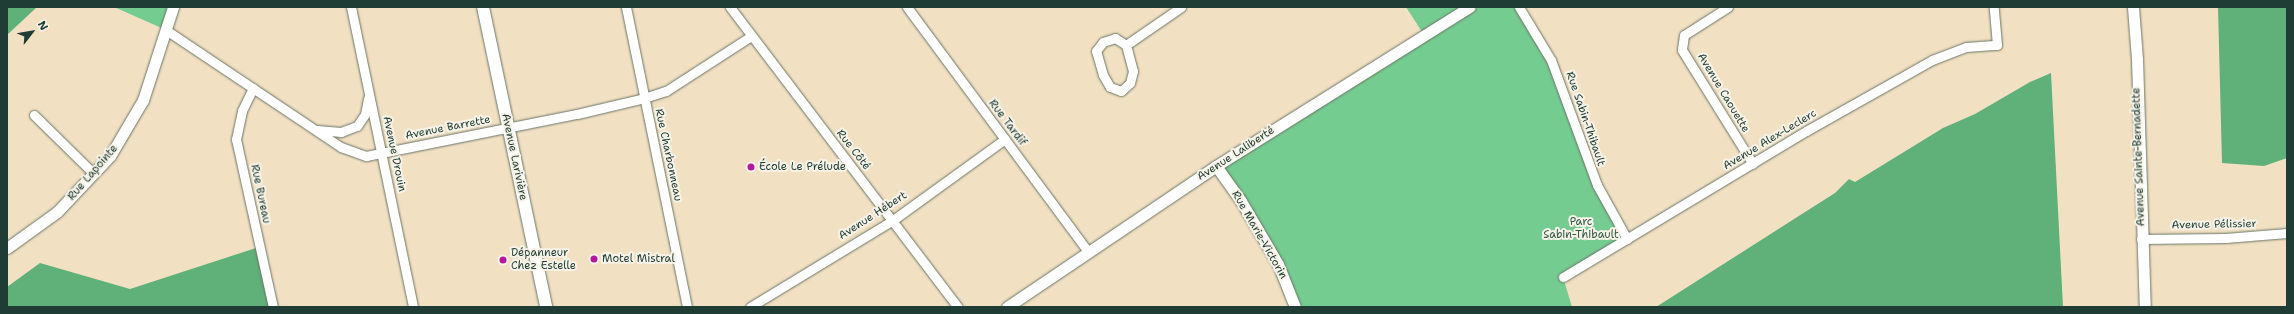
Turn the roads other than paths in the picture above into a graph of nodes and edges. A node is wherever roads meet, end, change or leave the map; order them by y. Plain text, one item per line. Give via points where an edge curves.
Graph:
1 (173, 7) edge
2 (350, 7) edge
3 (483, 7) edge
4 (626, 7) edge
5 (730, 7) edge
6 (907, 7) edge
7 (1181, 7) edge
8 (1469, 7) edge
9 (1519, 7) edge
10 (1728, 7) edge
11 (1994, 7) edge
12 (2133, 7) edge
13 (166, 30) junction
14 (751, 36) junction
15 (1126, 45) junction
16 (253, 88) junction
17 (369, 95) junction
18 (644, 98) junction
19 (34, 115) dead end
20 (508, 129) junction
21 (314, 130) junction
22 (1005, 139) junction
23 (382, 153) junction
24 (1753, 164) junction
25 (1216, 166) junction
26 (94, 174) junction
27 (893, 220) junction
28 (2287, 233) edge
29 (1627, 239) junction
30 (2142, 239) junction
31 (7, 248) edge
32 (1088, 252) junction
33 (1563, 277) dead end
34 (273, 307) edge
35 (413, 307) edge
36 (546, 307) edge
37 (687, 307) edge
38 (750, 307) edge
39 (958, 307) edge
40 (1008, 307) edge
41 (1295, 307) edge
42 (2145, 307) edge

1 - 13 street, Rue Lapointe
2 - 17 street, Avenue Drouin
3 - 20 main road, Avenue Larivière
4 - 18 street, Rue Charbonneau
5 - 14 street, Rue Côté
6 - 22 street, Rue Tardif
7 - 15 street
8 - 25 street, Avenue Laliberté
9 - 29 street, Rue Sabin-Thibault via 1551,60 1597,185
10 - 24 street, Avenue Caouette via 1684,35 1682,50
11 - 24 street, Avenue Alex-Leclerc via 1997,45 1966,48 1940,55
12 - 30 street, Avenue Sainte-Bernadette
13 - 16 street, Avenue Barrette
13 - 26 street, Rue Lapointe via 152,76 136,114 110,156
14 - 18 street, Avenue Barrette via 666,91
14 - 27 street, Rue Côté
15 - 15 street via 1134,77 1128,88 1114,90 1103,75 1096,51 1102,42 1115,38
16 - 21 street, Avenue Barrette
16 - 34 street, Rue Bureau via 242,111 236,140
17 - 21 street via 365,114 357,126 341,132
17 - 23 street, Avenue Drouin
18 - 20 street, Avenue Barrette
18 - 37 street, Rue Charbonneau
19 - 26 street
20 - 23 street, Avenue Barrette
20 - 36 main road, Avenue Larivière
21 - 23 street, Avenue Barrette via 341,147 366,156
22 - 27 street, Avenue Hébert
22 - 32 street, Rue Tardif
23 - 35 street, Avenue Drouin
24 - 29 street, Avenue Alex-Leclerc
25 - 32 street, Avenue Laliberté
25 - 41 street, Rue Marie-Victorin via 1241,201 1278,264
26 - 31 street, Rue Lapointe via 57,212
27 - 38 street, Avenue Hébert
27 - 39 street, Rue Côté
28 - 30 street, Avenue Pélissier via 2225,238
29 - 33 street, Avenue Alex-Leclerc
30 - 42 street, Avenue Sainte-Bernadette
32 - 40 street, Avenue Laliberté

